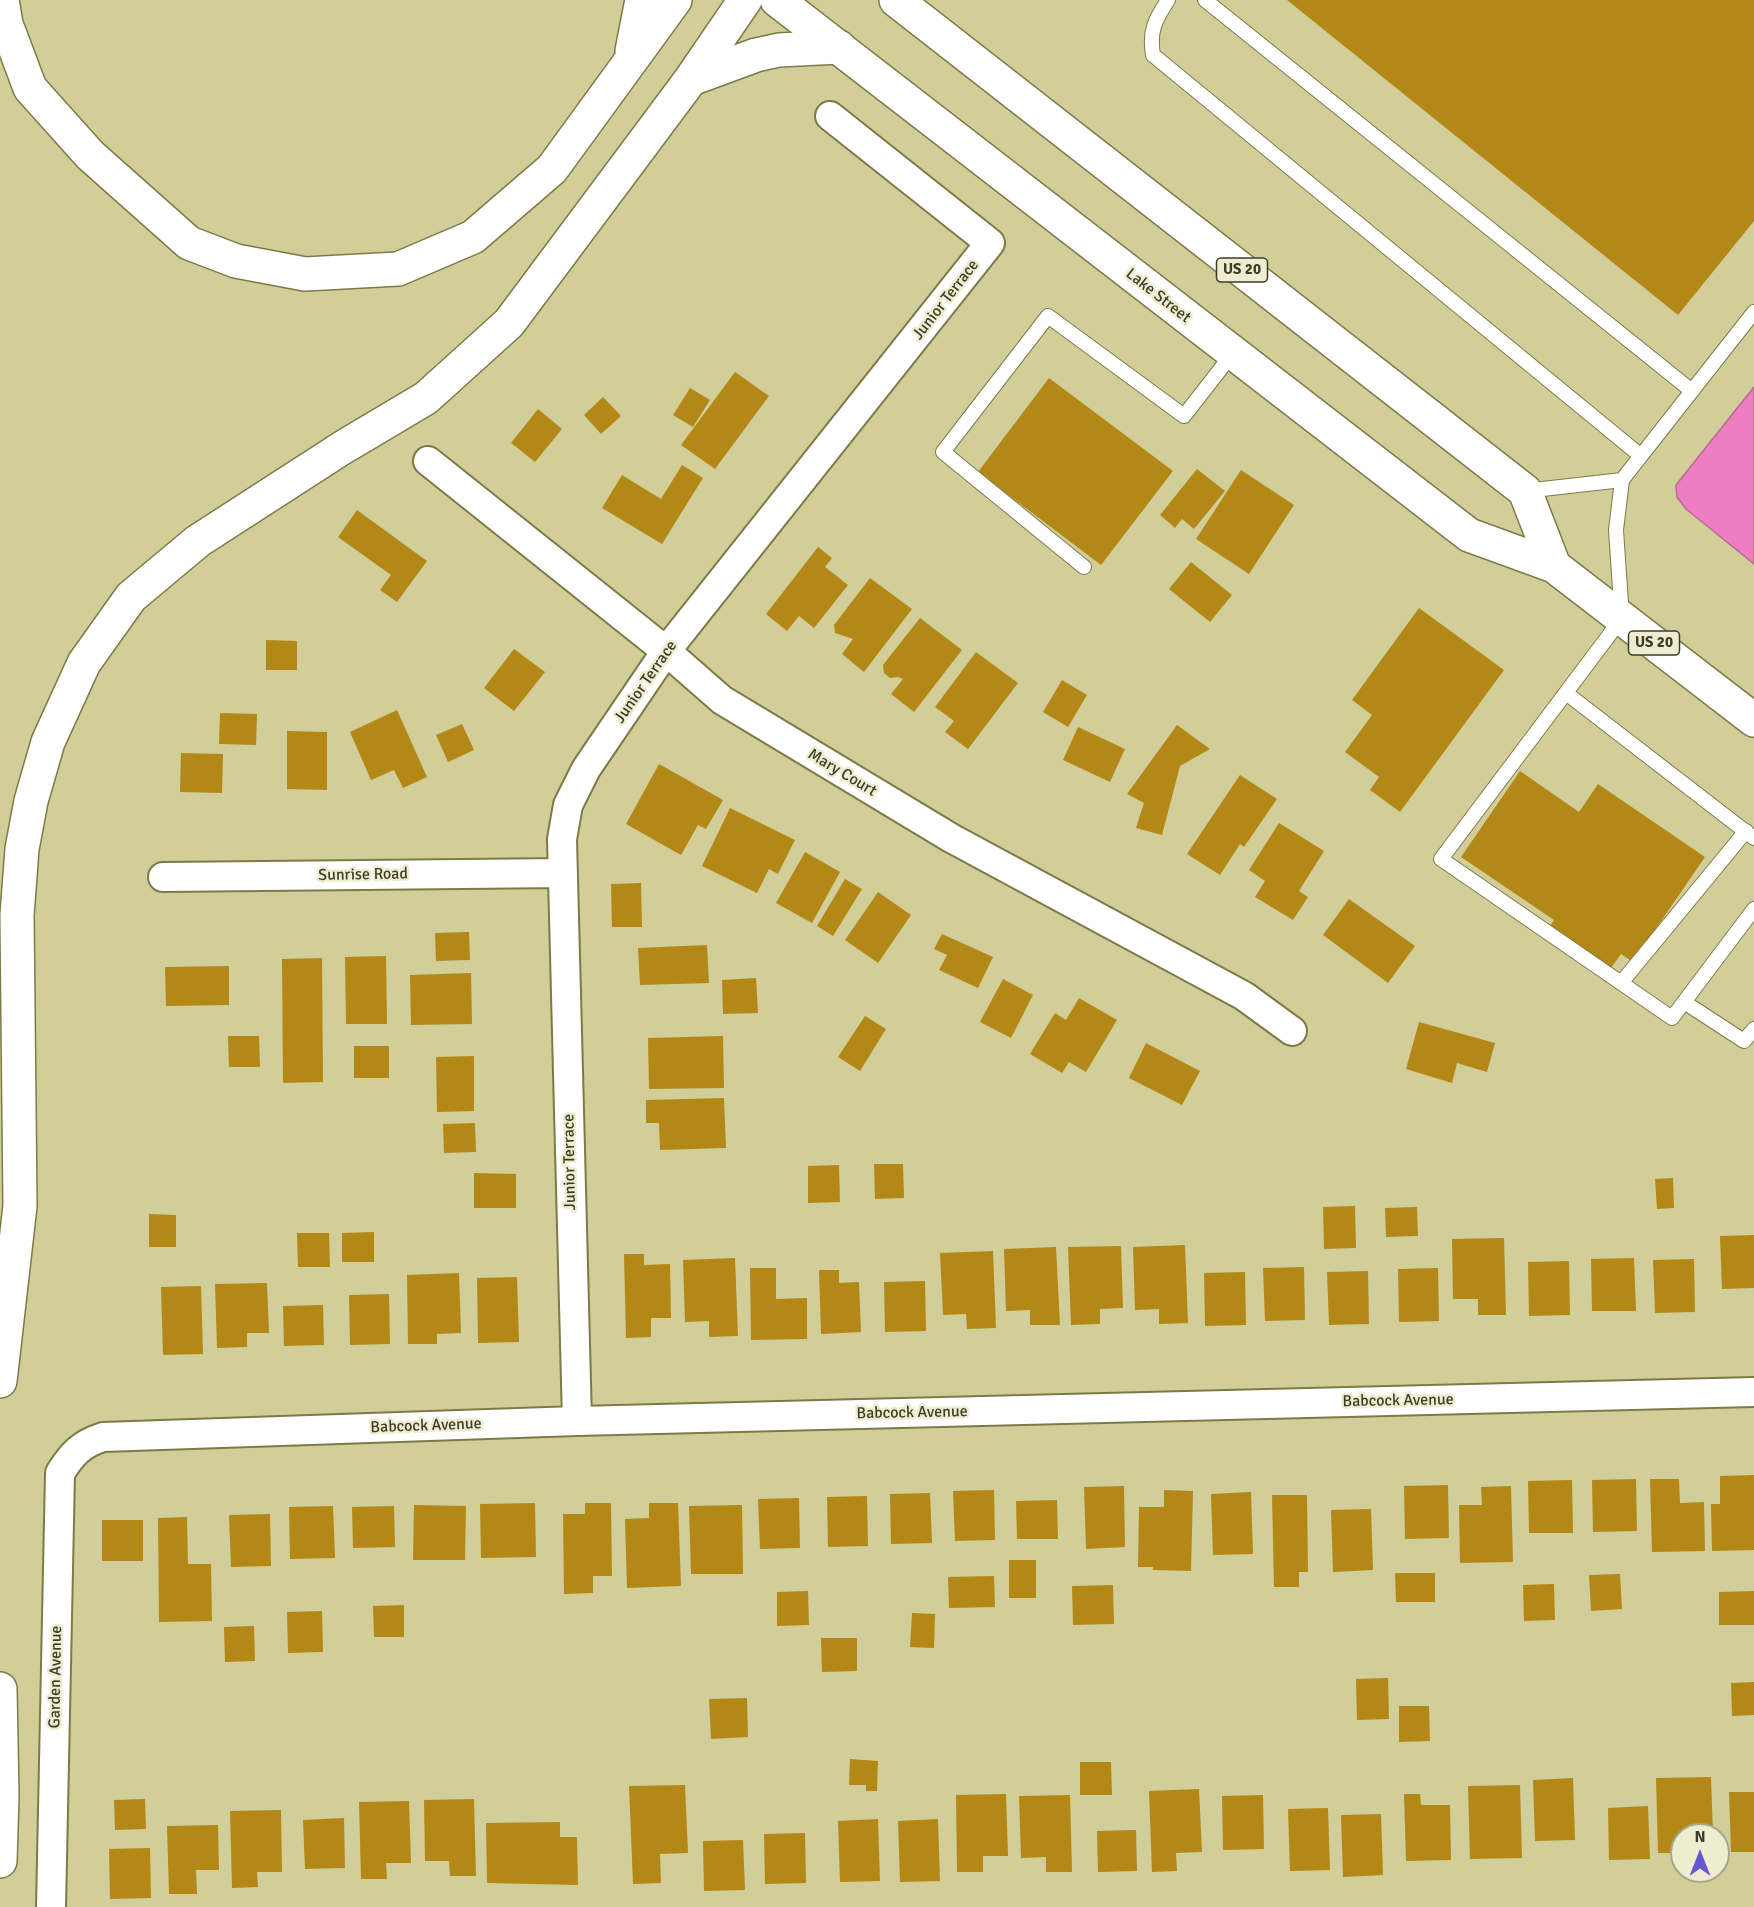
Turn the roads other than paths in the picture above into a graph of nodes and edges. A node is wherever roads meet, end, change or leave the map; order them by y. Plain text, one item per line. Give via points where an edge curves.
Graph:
1 (2, 0) edge
2 (642, 0) edge
3 (675, 0) edge
4 (745, 0) edge
5 (777, 0) edge
6 (896, 0) edge
7 (920, 0) edge
8 (1168, 0) edge
9 (1205, 0) edge
10 (939, 34) junction
11 (839, 47) junction
12 (630, 59) junction
13 (691, 79) junction
14 (830, 116) dead end
15 (1754, 312) edge
16 (1233, 353) junction
17 (1692, 391) junction
18 (1641, 456) junction
19 (428, 461) dead end
20 (1622, 480) junction
21 (1525, 491) junction
22 (1554, 566) junction
23 (1084, 567) dead end
24 (1622, 618) junction
25 (666, 651) junction
26 (1566, 693) junction
27 (1754, 720) edge
28 (1750, 835) edge
29 (563, 873) junction
30 (163, 877) dead end
31 (1754, 909) edge
32 (1621, 983) junction
33 (1684, 1002) junction
34 (1754, 1029) edge
35 (1292, 1031) dead end
36 (1749, 1045) edge
37 (0, 1381) edge
38 (1754, 1392) edge
39 (577, 1421) junction
40 (74, 1451) joint
41 (0, 1689) edge
42 (0, 1861) edge
43 (51, 1907) edge

1 - 12 main road via 6,24 30,88 90,155 189,243 236,261 305,274 398,269 473,237 552,169
2 - 12 main road
3 - 12 main road
4 - 13 main road
5 - 11 main road, Lake Street / US 20
6 - 10 main road, US 20
7 - 10 main road
8 - 18 lane via 1153,22 1153,55
9 - 17 lane
10 - 21 main road, US 20
11 - 13 main road via 779,50
11 - 16 main road, Lake Street / US 20
13 - 37 main road via 501,330 426,398 198,541 130,597 84,663 48,742 22,849 17,915 20,1206
14 - 25 street, Junior Terrace via 990,243
15 - 17 lane
16 - 22 main road, Lake Street / US 20 via 1469,535
16 - 23 lane via 1184,416 1048,316 943,452
17 - 18 lane
18 - 20 lane
19 - 25 street, Mary Court
20 - 21 lane
20 - 24 lane via 1616,530
21 - 22 main road
22 - 24 main road, Lake Street / US 20
24 - 26 lane
24 - 27 main road, Lake Street / US 20
25 - 29 street, Junior Terrace via 586,769 568,805 562,839
25 - 35 street, Mary Court via 722,700 951,838 1244,996
26 - 28 lane
26 - 32 lane via 1441,859
28 - 32 lane
29 - 30 street, Sunrise Road
29 - 39 street, Junior Terrace
31 - 33 lane
32 - 33 lane via 1672,1018
33 - 36 lane
34 - 36 lane
38 - 39 street, Babcock Avenue
39 - 40 street, Babcock Avenue via 103,1437
40 - 43 street, Garden Avenue via 60,1473
41 - 42 main road

